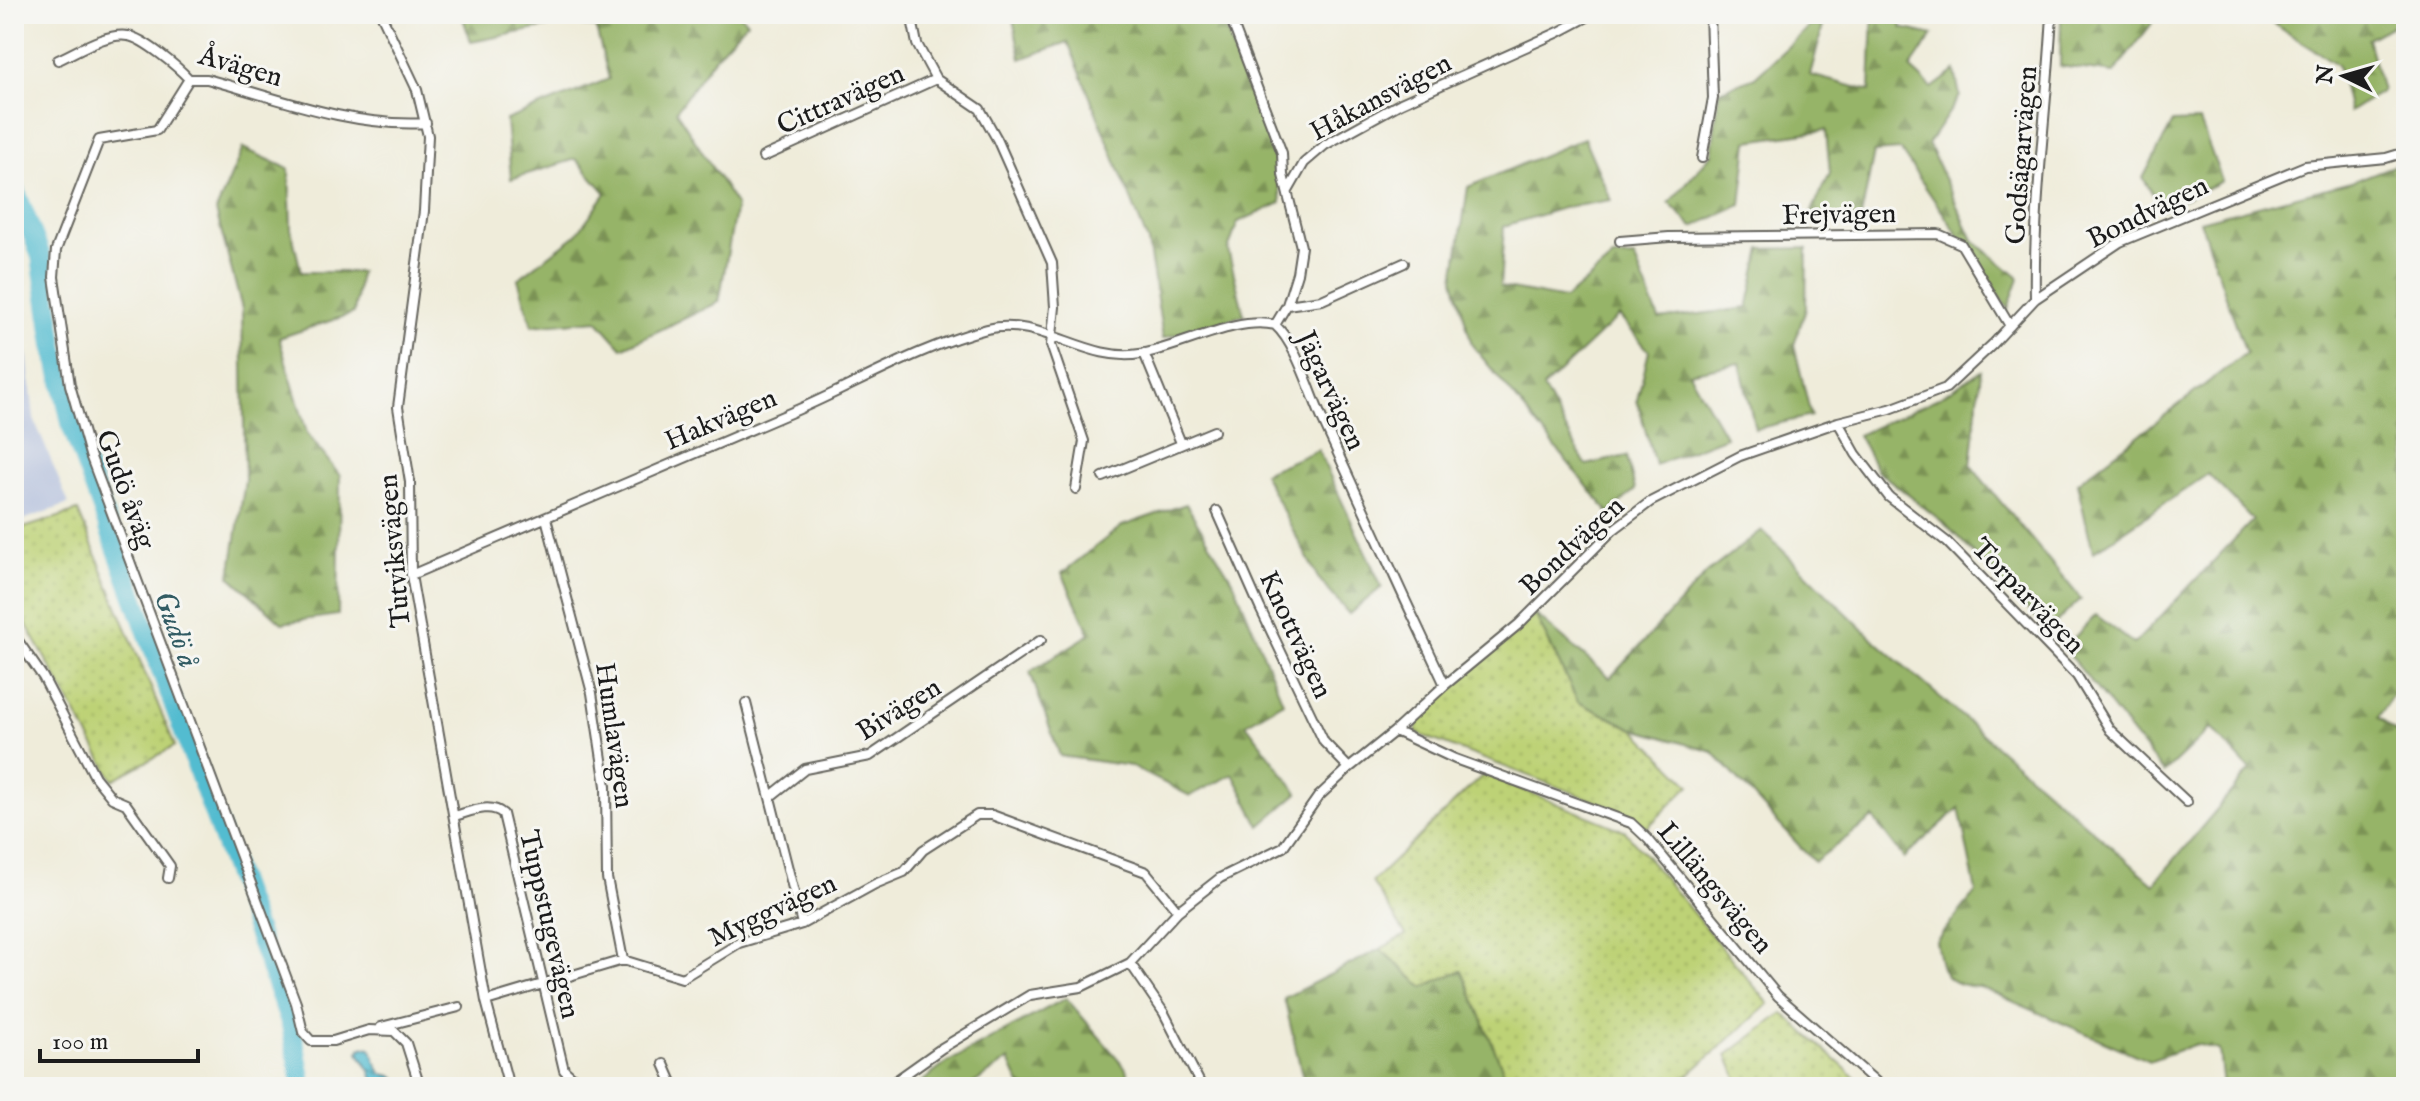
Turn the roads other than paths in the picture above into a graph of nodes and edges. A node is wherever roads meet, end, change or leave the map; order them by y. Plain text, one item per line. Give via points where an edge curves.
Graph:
1 (381, 14) edge
2 (911, 14) edge
3 (1229, 14) edge
4 (1593, 14) edge
5 (1710, 14) edge
6 (2052, 14) edge
7 (58, 60) dead end
8 (189, 79) junction
9 (936, 79) junction
10 (426, 123) junction
11 (2406, 152) edge
12 (763, 157) dead end
13 (1702, 158) dead end
14 (1288, 191) junction
15 (1620, 241) dead end
16 (1404, 263) dead end
17 (2035, 299) junction
18 (1287, 305) junction
19 (1275, 325) junction
20 (2010, 326) junction
21 (1050, 335) junction
22 (1144, 353) junction
23 (1838, 422) junction
24 (1214, 431) dead end
25 (1181, 443) junction
26 (1103, 477) dead end
27 (1076, 489) dead end
28 (1217, 511) dead end
29 (546, 518) junction
30 (411, 575) junction
31 (14, 635) edge
32 (1041, 640) dead end
33 (1445, 685) junction
34 (746, 703) dead end
35 (1395, 731) junction
36 (1349, 768) junction
37 (771, 796) junction
38 (2187, 802) dead end
39 (454, 816) junction
40 (168, 878) dead end
41 (1178, 911) junction
42 (802, 924) junction
43 (623, 960) junction
44 (1130, 963) junction
45 (542, 984) junction
46 (486, 1001) junction
47 (459, 1007) dead end
48 (369, 1030) junction
49 (664, 1064) dead end
50 (420, 1087) edge
51 (509, 1087) edge
52 (583, 1087) edge
53 (674, 1087) edge
54 (887, 1087) edge
55 (1202, 1087) edge
56 (1882, 1087) edge

1 - 10 street, Tutviksvägen via 417,90
2 - 9 street via 917,44
3 - 14 street, Jägarvägen via 1282,153
4 - 14 street, Håkansvägen via 1401,103 1325,145 1304,163
5 - 13 street via 1713,98
6 - 17 street, Godsägarvägen via 2037,178
7 - 8 street, Åvägen via 104,39 129,35 173,61
8 - 10 street, Åvägen via 207,79 364,121
8 - 48 street, Gudö åväg via 157,130 99,140 56,250 54,277 70,385 90,455 303,1032 311,1041 333,1041
9 - 12 street, Cittravägen
9 - 21 street via 980,109 1037,227 1052,263 1055,307
10 - 30 street, Tutviksvägen via 424,211 398,407 410,482
11 - 17 street, Bondvägen via 2305,166 2267,180 2120,242
14 - 18 street, Jägarvägen via 1301,247
15 - 20 street, Frejvägen via 1938,234 1961,244
16 - 18 street via 1322,300
17 - 20 street, Bondvägen
18 - 19 street, Jägarvägen
19 - 22 street, Hakvägen via 1254,323
19 - 33 street, Jägarvägen via 1290,345
20 - 23 street, Bondvägen via 1946,388
21 - 22 street, Hakvägen via 1111,355
21 - 27 street via 1084,441
21 - 29 street, Hakvägen via 1005,326 941,345
22 - 25 street
23 - 33 street, Bondvägen via 1740,456 1650,502
23 - 38 street, Torparvägen via 1889,497 1947,542 2077,676 2110,730
24 - 25 street
25 - 26 street
28 - 36 street, Knottvägen via 1324,742
29 - 30 street, Hakvägen
29 - 43 street, Humlavägen via 592,693 606,786 607,878
30 - 39 street, Tutviksvägen
31 - 40 street via 43,677 95,777 112,798 126,804 170,866
32 - 37 street, Bivägen via 870,756 805,769
33 - 35 street, Bondvägen
34 - 37 street
35 - 36 street, Bondvägen
35 - 56 street, Lillängsvägen via 1455,759 1631,823 1778,996
36 - 41 street, Bondvägen via 1318,797 1283,847 1220,878
37 - 42 street
39 - 45 street, Tuppstugevägen via 489,807 503,814
39 - 46 street, Tutviksvägen
41 - 42 street, Myggvägen via 1146,872 992,815 977,815 923,850 904,872
41 - 44 street, Bondvägen
42 - 43 street, Myggvägen via 739,943 682,978
43 - 45 street
44 - 54 street, Bondvägen via 1081,987 1030,995
44 - 55 street via 1164,1013
45 - 46 street
45 - 52 street, Tuppstugevägen via 564,1070
46 - 51 street, Tutviksvägen
47 - 48 street
48 - 50 street via 394,1031 406,1043
49 - 53 street

